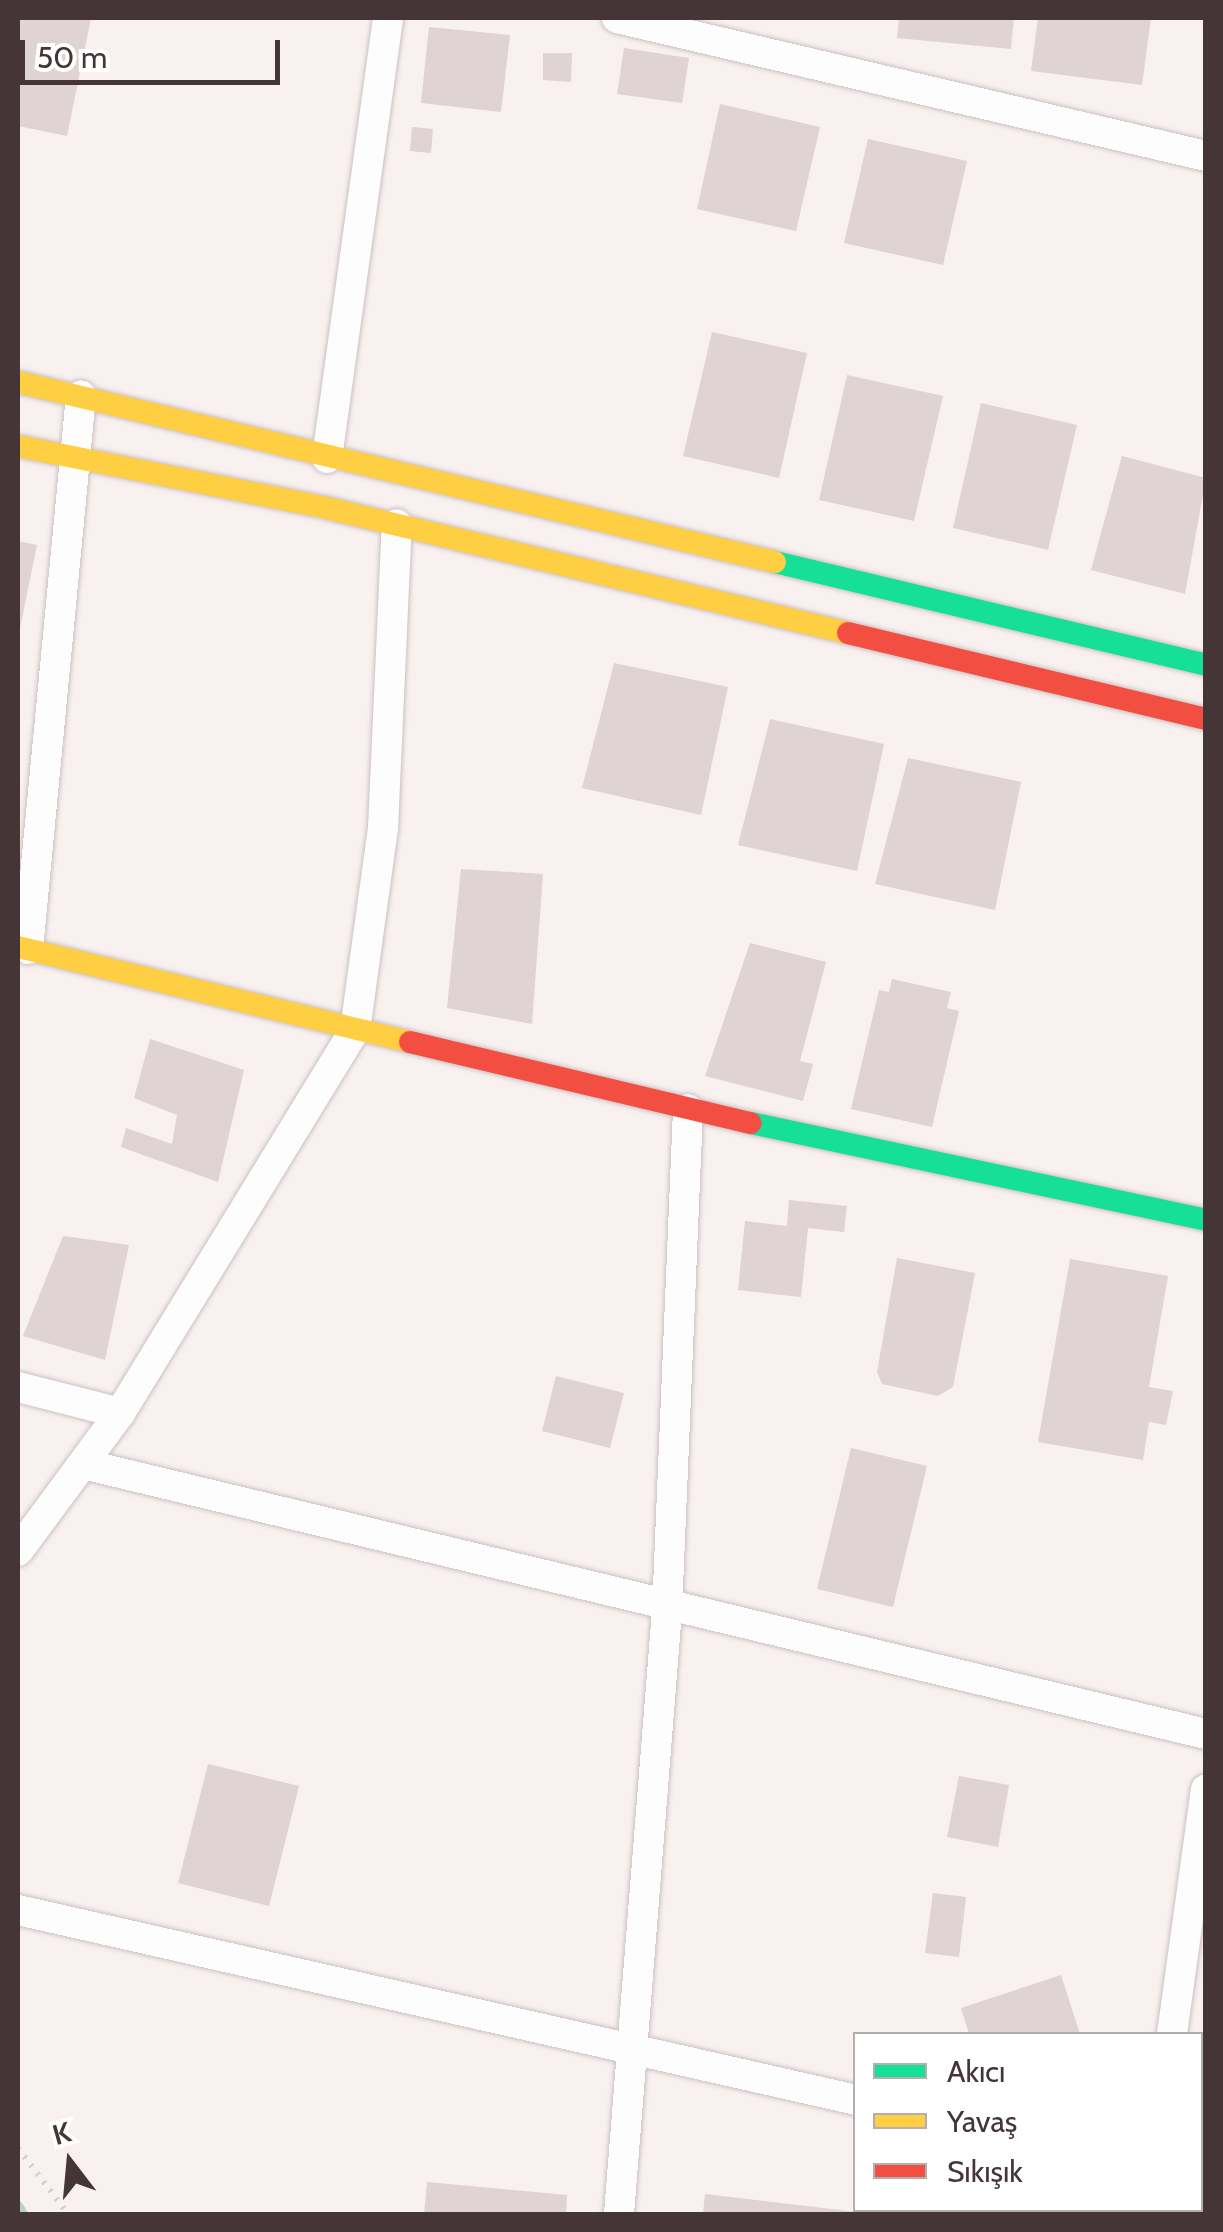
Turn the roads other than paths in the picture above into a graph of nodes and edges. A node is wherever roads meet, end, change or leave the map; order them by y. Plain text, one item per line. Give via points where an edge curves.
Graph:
1 (388, 18) edge
2 (618, 18) edge
3 (1206, 156) edge
4 (18, 382) edge
5 (81, 396) junction
6 (18, 446) edge
7 (75, 457) junction
8 (327, 458) junction
9 (396, 524) junction
10 (1206, 666) edge
11 (1206, 720) edge
12 (23, 948) edge
13 (356, 1030) junction
14 (688, 1109) junction
15 (1206, 1220) edge
16 (18, 1387) edge
17 (120, 1413) junction
18 (83, 1464) junction
19 (18, 1551) edge
20 (668, 1611) junction
21 (1206, 1734) edge
22 (1206, 1789) edge
23 (18, 1910) edge
24 (1172, 2032) edge
25 (635, 2047) junction
26 (853, 2099) edge
27 (619, 2214) edge

1 - 8 street
2 - 3 street
4 - 5 street
5 - 7 street
5 - 8 street
6 - 7 street
7 - 9 street
7 - 12 street
8 - 10 street
9 - 11 street
9 - 13 street via 383,828
12 - 13 street
13 - 14 street
13 - 17 street
14 - 15 street
14 - 20 street
16 - 17 street
17 - 18 street
18 - 19 street
18 - 20 street
20 - 21 street
20 - 25 street
22 - 24 street
23 - 25 street
25 - 26 street
25 - 27 street

